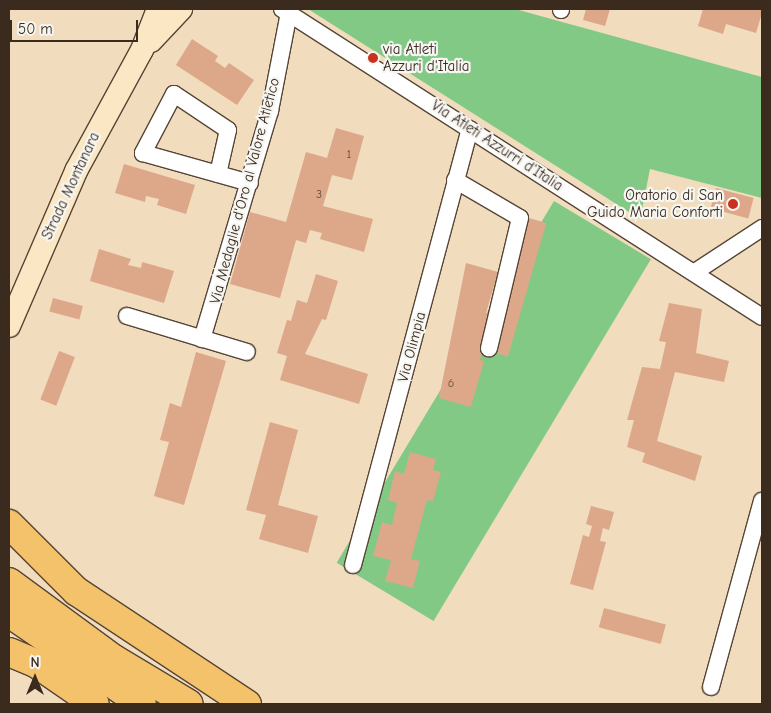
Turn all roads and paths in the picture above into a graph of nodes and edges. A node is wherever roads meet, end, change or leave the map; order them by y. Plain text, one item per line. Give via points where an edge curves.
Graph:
1 (158, 9) edge
2 (181, 9) edge
3 (286, 11) edge
4 (142, 50) junction
5 (470, 129) junction
6 (218, 174) junction
7 (455, 180) junction
8 (250, 182) junction
9 (762, 228) edge
10 (695, 272) junction
11 (127, 316) dead end
12 (762, 317) edge
13 (9, 326) edge
14 (202, 339) junction
15 (489, 348) dead end
16 (247, 352) dead end
17 (762, 501) edge
18 (9, 524) edge
19 (353, 565) dead end
20 (9, 582) edge
21 (9, 613) edge
22 (9, 652) edge
23 (711, 687) dead end
24 (95, 704) edge
25 (142, 704) edge
26 (189, 704) edge
27 (247, 704) edge

1 - 4 street, Strada Montanara
2 - 4 street, Strada Montanara
3 - 5 street, Via Atleti Azzurri d'Italia
3 - 8 street, Via Medaglie d'Oro al Valore Atletico
4 - 13 street, Strada Montanara via 76,172
5 - 7 street, Via Olimpia
5 - 10 street, Via Atleti Azzurri d'Italia
6 - 6 street via 142,153 174,94 228,130
6 - 8 street
7 - 15 street via 520,218
7 - 19 street, Via Olimpia
8 - 14 street, Via Medaglie d'Oro al Valore Atletico
9 - 10 street
10 - 12 street, Via Atleti Azzurri d'Italia
11 - 14 street
14 - 16 street
17 - 23 street
18 - 27 highway via 76,591 152,646
20 - 26 highway via 114,659
21 - 25 highway
22 - 24 highway via 37,664

